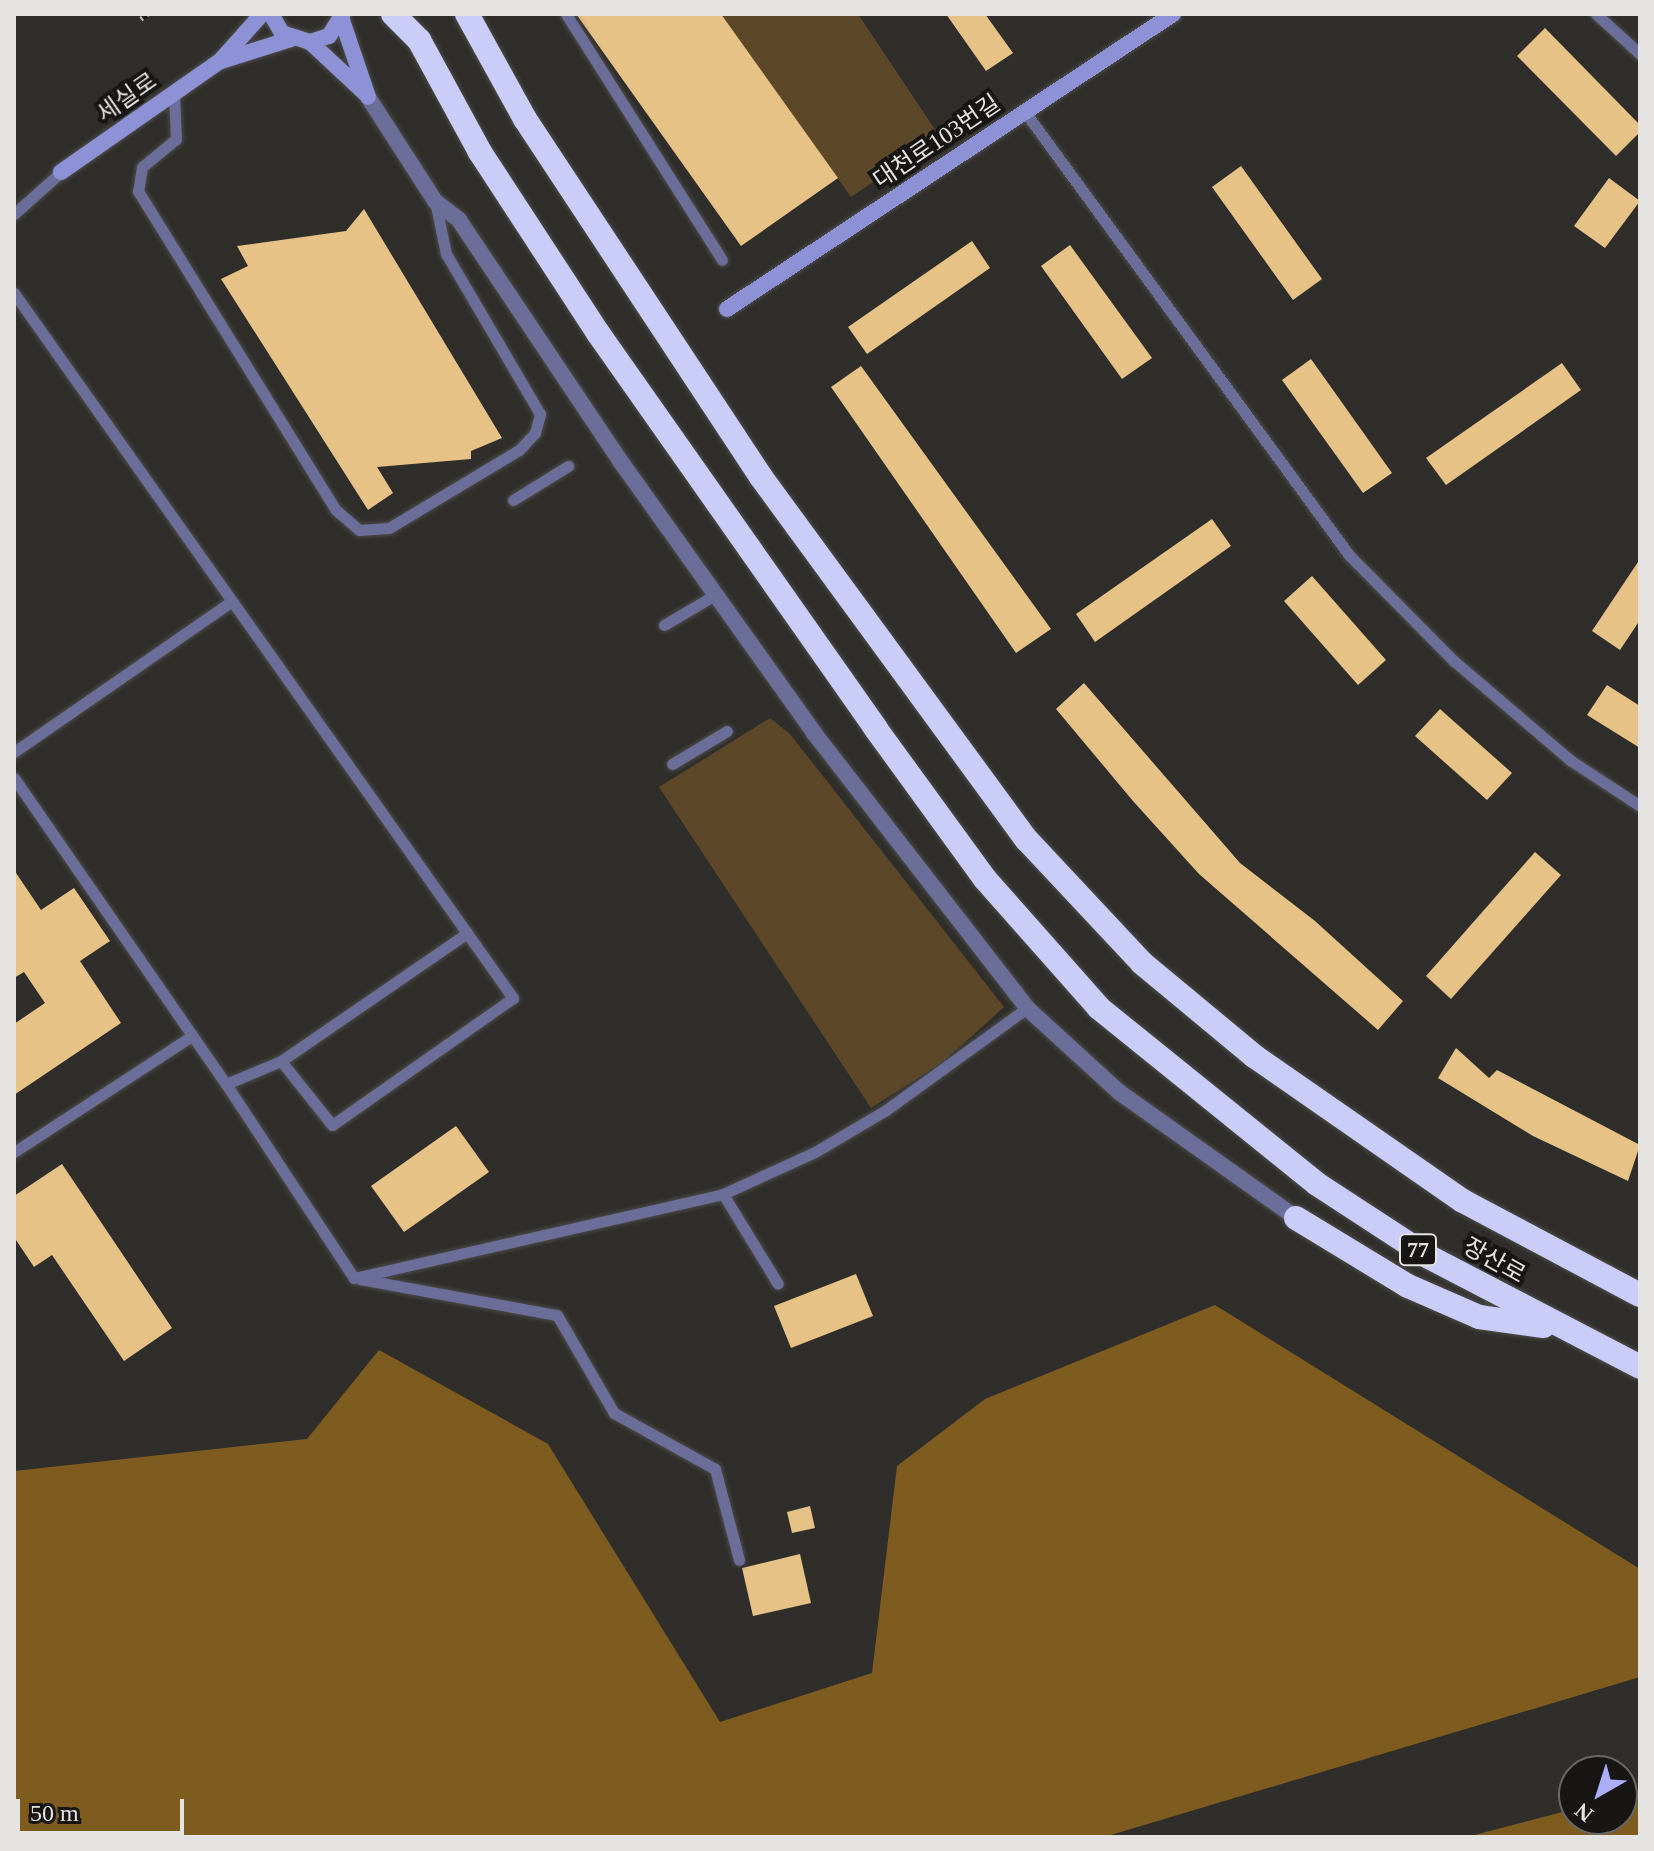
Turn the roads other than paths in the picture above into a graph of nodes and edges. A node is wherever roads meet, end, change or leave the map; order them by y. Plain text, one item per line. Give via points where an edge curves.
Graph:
1 (262, 14) edge
2 (271, 14) edge
3 (393, 14) edge
4 (406, 14) edge
5 (467, 14) edge
6 (566, 14) edge
7 (1173, 14) edge
8 (1596, 14) edge
9 (342, 17) edge
10 (478, 26) edge
11 (291, 39) junction
12 (419, 40) junction
13 (310, 42) junction
14 (1640, 54) edge
15 (220, 61) junction
16 (174, 94) junction
17 (368, 97) junction
18 (1025, 112) junction
19 (61, 172) joint
20 (435, 201) junction
21 (14, 214) edge
22 (722, 260) dead end
23 (14, 293) edge
24 (727, 309) dead end
25 (568, 466) dead end
26 (513, 500) dead end
27 (715, 595) junction
28 (232, 601) junction
29 (664, 625) dead end
30 (727, 731) dead end
31 (14, 752) edge
32 (672, 764) dead end
33 (14, 778) edge
34 (1640, 806) edge
35 (467, 933) junction
36 (1027, 1008) junction
37 (192, 1036) junction
38 (281, 1061) junction
39 (226, 1084) junction
40 (14, 1152) edge
41 (723, 1194) junction
42 (1296, 1218) joint
43 (354, 1278) junction
44 (778, 1284) dead end
45 (1640, 1295) edge
46 (1557, 1328) junction
47 (1640, 1367) edge
48 (739, 1560) dead end

1 - 15 street, 세실로
2 - 11 street
3 - 12 highway
4 - 12 highway
5 - 10 highway, 장산로
6 - 22 lane
7 - 18 street, 대천로103번길
8 - 14 lane
9 - 13 street via 329,36
9 - 17 street
10 - 45 highway, 장산로 via 525,119 761,477 1027,840 1142,963 1254,1056 1463,1201
11 - 13 street, 세실로
11 - 15 street, 세실로
12 - 46 highway, 장산로 / 77 via 480,152 598,333 985,879 1099,1008 1215,1103 1367,1216
13 - 17 street
15 - 16 street, 세실로
16 - 19 street, 세실로
16 - 20 lane via 176,139 142,167 138,191 336,510 359,530 389,528 519,450 535,433 540,414 446,254
17 - 20 street
18 - 24 street, 대천로103번길
18 - 34 lane via 1349,555 1454,661 1570,760
19 - 21 lane
20 - 27 street via 459,220
23 - 28 lane
25 - 26 lane
27 - 29 lane
27 - 36 street via 915,870
28 - 31 lane
28 - 35 lane
30 - 32 lane
33 - 37 lane
35 - 38 lane
35 - 38 lane via 513,998 332,1125
36 - 41 lane via 886,1110 815,1152
36 - 42 street via 1119,1092
37 - 39 lane
37 - 40 lane
38 - 39 lane
39 - 43 lane
41 - 43 lane
41 - 44 lane
42 - 46 highway via 1408,1286 1479,1317
43 - 48 lane via 557,1315 614,1413 715,1469
46 - 47 highway, 장산로 / 77

